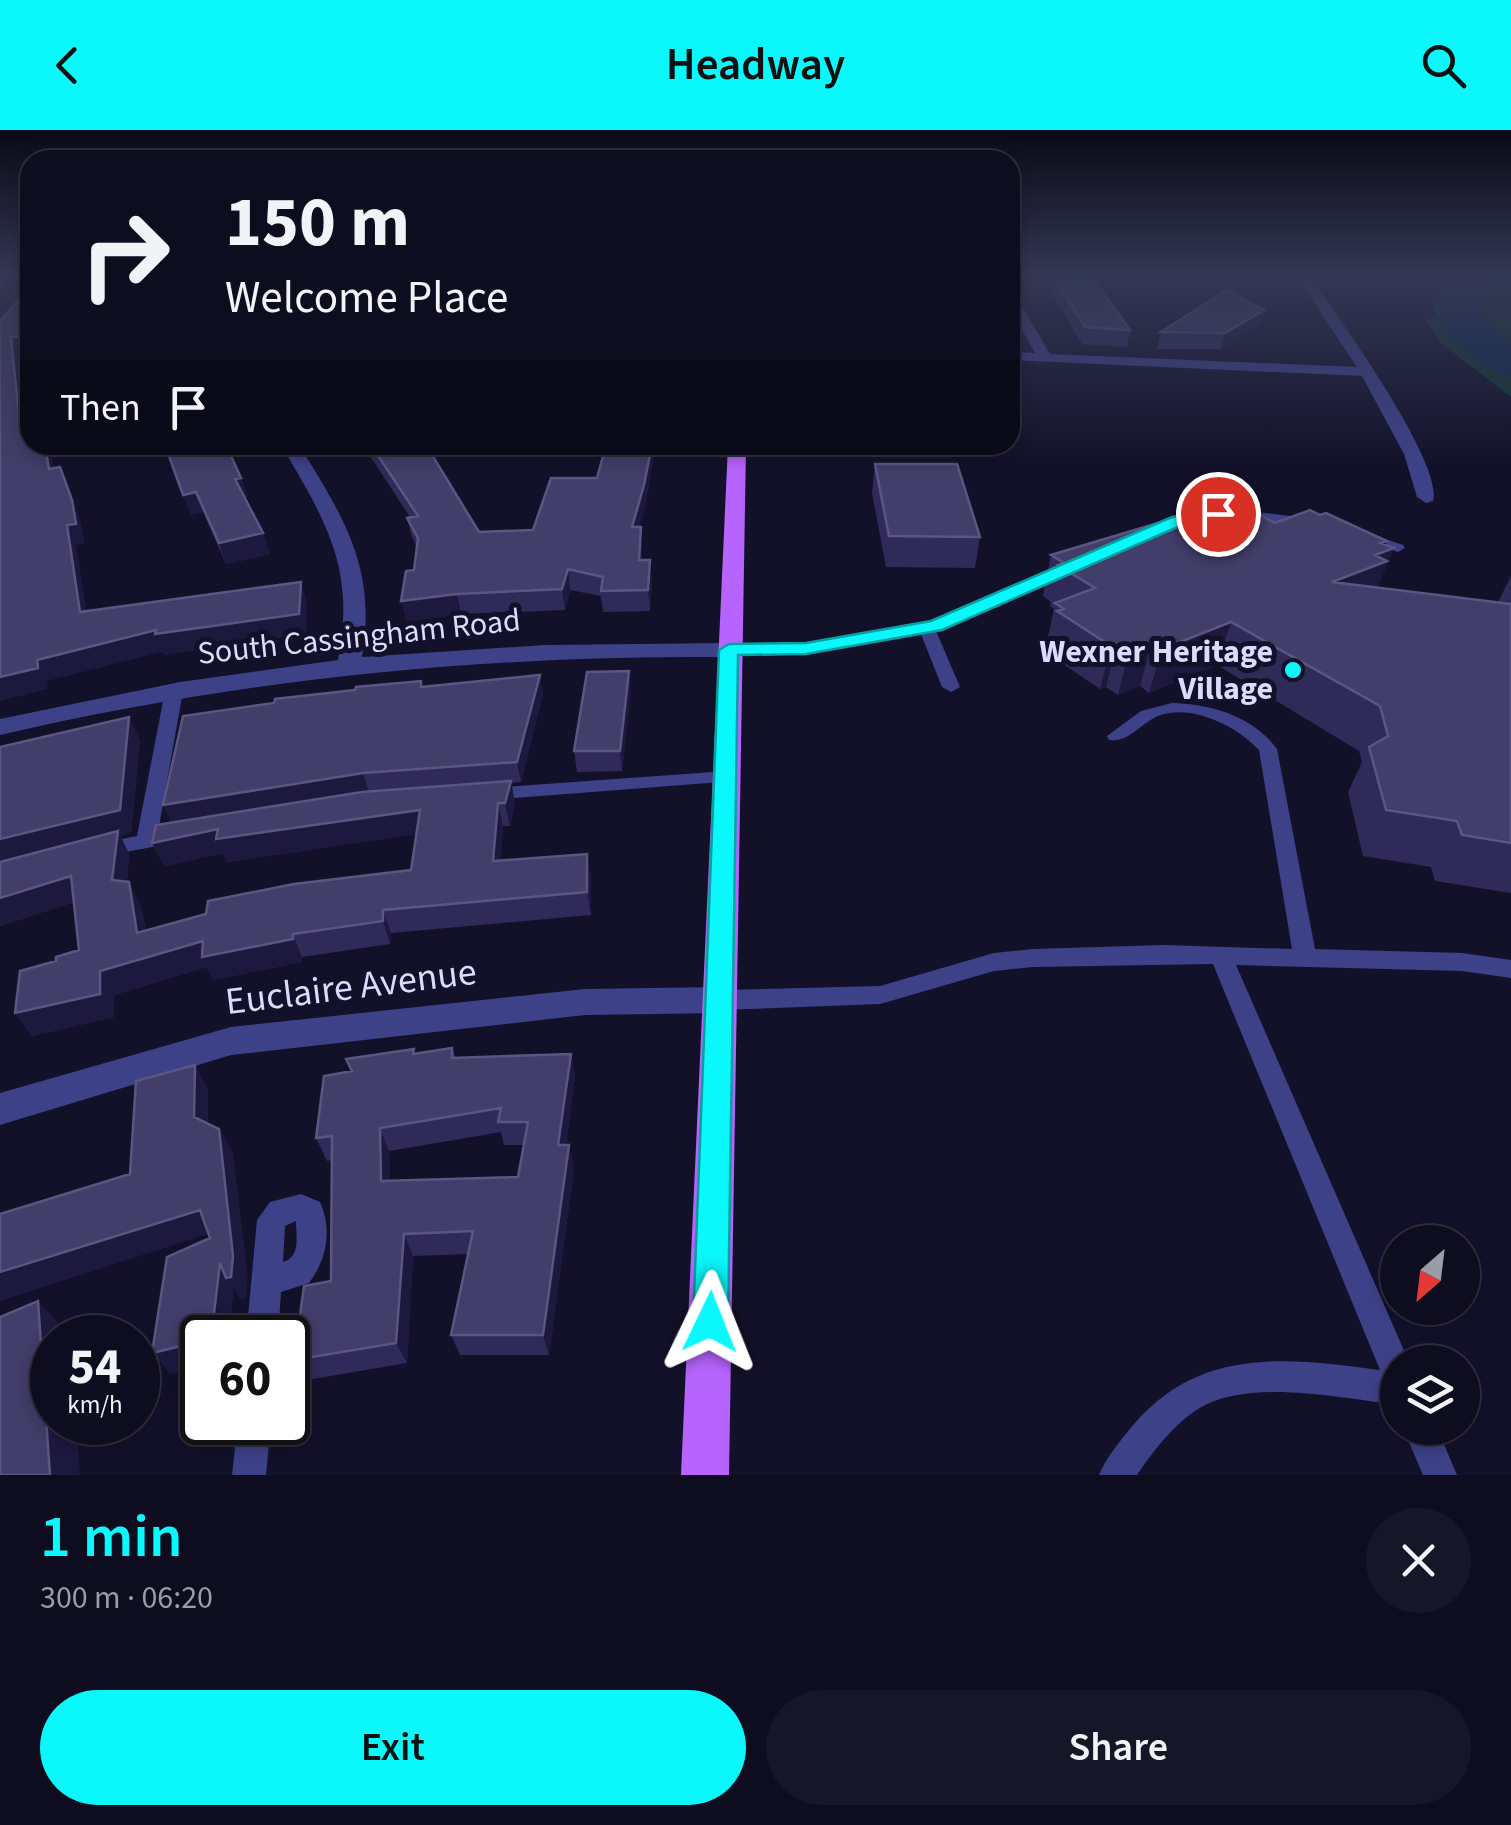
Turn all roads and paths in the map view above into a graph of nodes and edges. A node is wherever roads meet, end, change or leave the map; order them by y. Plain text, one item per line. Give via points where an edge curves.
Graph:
1 (1035, 340) edge
2 (1347, 340) edge
3 (1020, 357) edge
4 (1046, 360) junction
5 (1364, 372) junction
6 (296, 455) edge
7 (736, 455) edge
8 (1426, 498) dead end
9 (1218, 514) edge
10 (1336, 528) edge
11 (1354, 533) edge
12 (1398, 548) edge
13 (1088, 560) edge
14 (927, 628) junction
15 (729, 650) junction
16 (350, 666) junction
17 (951, 688) dead end
18 (174, 691) junction
19 (0, 726) edge
20 (1116, 736) dead end
21 (727, 776) junction
22 (466, 796) edge
23 (202, 832) edge
24 (146, 841) junction
25 (75, 857) edge
26 (1221, 956) junction
27 (1306, 958) junction
28 (1511, 970) edge
29 (722, 1000) junction
30 (0, 1109) edge
31 (266, 1281) dead end
32 (264, 1315) edge
33 (1385, 1345) edge
34 (1380, 1387) edge
35 (252, 1445) edge
36 (1427, 1445) edge
37 (249, 1475) edge
38 (705, 1475) edge
39 (1116, 1475) edge
40 (1440, 1475) edge

1 - 4 street
2 - 5 street
3 - 4 street
4 - 5 street
5 - 8 street via 1416,458
6 - 16 street via 348,542 358,600
7 - 15 main road
9 - 10 lane via 1278,516
11 - 12 lane
13 - 14 lane
14 - 15 lane via 806,648
14 - 17 lane
15 - 16 street, South Cassingham Road via 603,647
15 - 21 main road
16 - 18 street, South Cassingham Road
18 - 19 street, South Cassingham Road
18 - 24 lane
20 - 27 lane via 1158,710 1183,710 1246,727 1260,738 1268,748
21 - 22 lane
21 - 29 main road
23 - 24 lane
24 - 25 lane
26 - 27 lane
26 - 29 lane via 1033,958 994,962 880,995
26 - 33 lane
27 - 28 lane via 1462,962
29 - 30 street, Euclaire Avenue via 585,1002 231,1041
29 - 38 main road
31 - 32 lane
34 - 39 lane via 1317,1378 1216,1385 1178,1402
35 - 37 lane
36 - 40 lane

